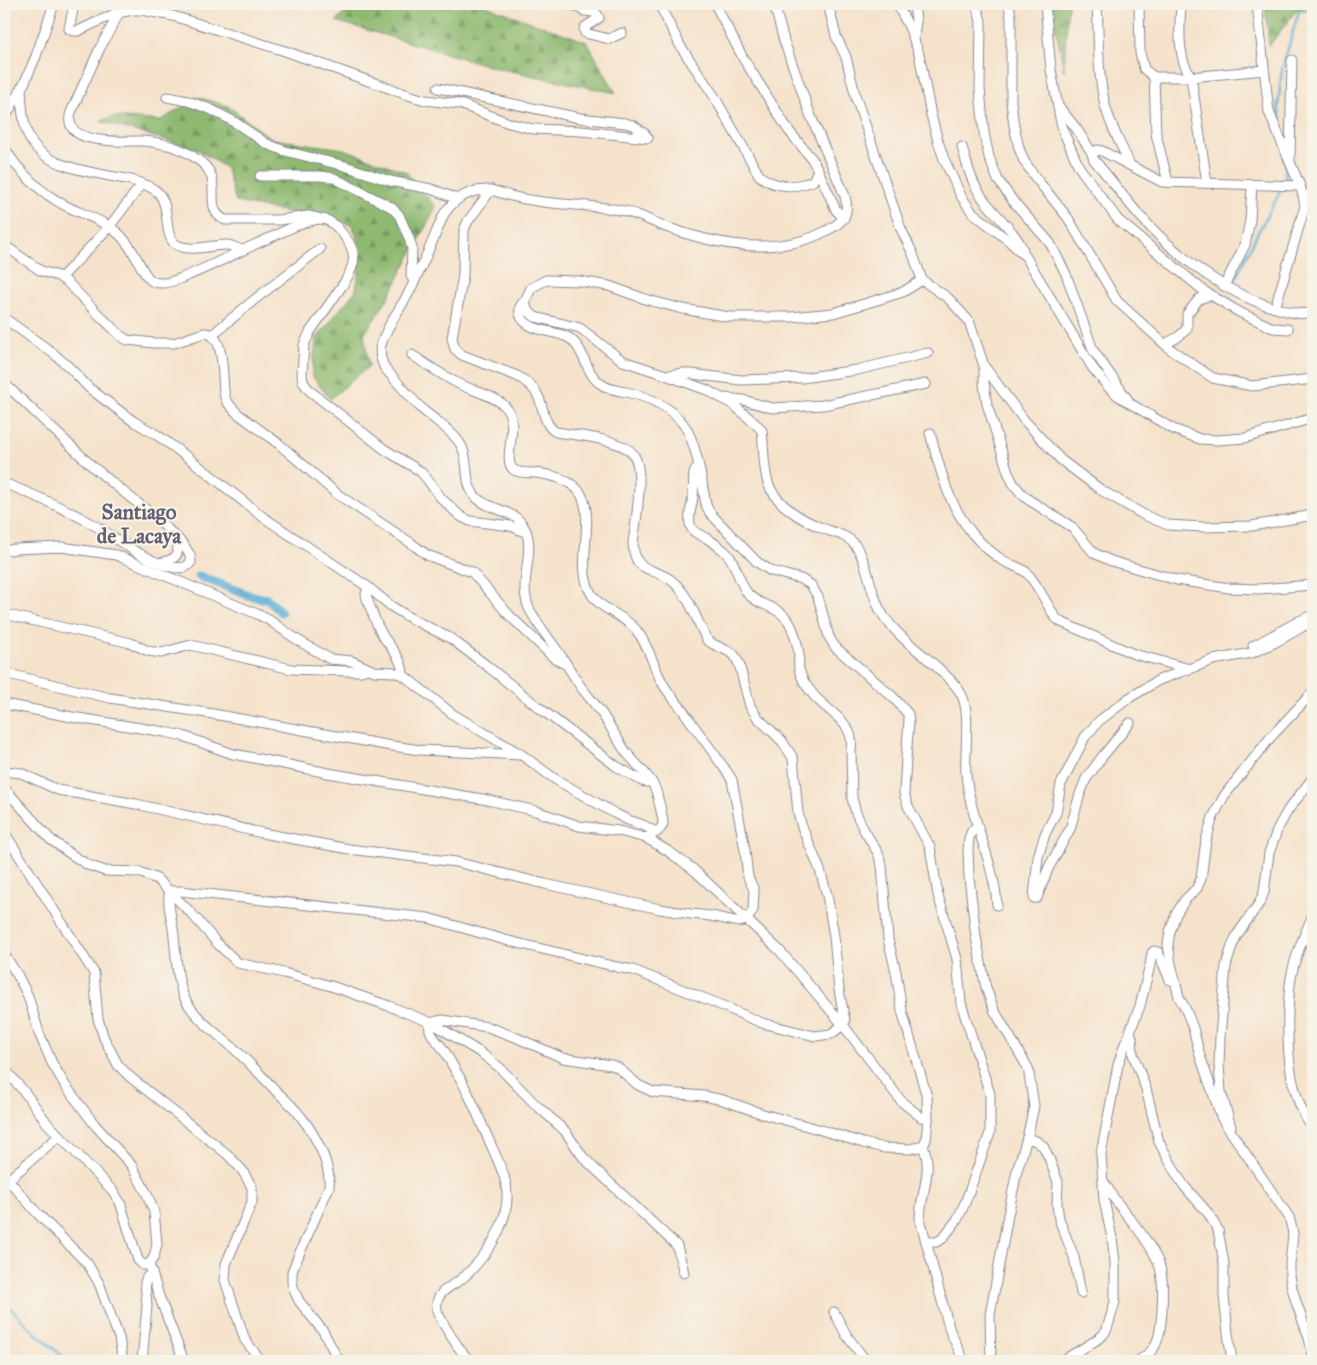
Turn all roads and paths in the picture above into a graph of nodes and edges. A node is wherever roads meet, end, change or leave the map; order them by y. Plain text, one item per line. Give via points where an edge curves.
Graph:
1 (54, 4) edge
2 (74, 4) edge
3 (573, 4) edge
4 (659, 4) edge
5 (715, 4) edge
6 (774, 4) edge
7 (828, 4) edge
8 (898, 4) edge
9 (914, 4) edge
10 (976, 4) edge
11 (1009, 4) edge
12 (1045, 4) edge
13 (1097, 4) edge
14 (1139, 4) edge
15 (1181, 4) edge
16 (1257, 4) edge
17 (119, 13) junction
18 (622, 33) dead end
19 (914, 39) junction
20 (1292, 60) dead end
21 (1264, 70) junction
22 (1154, 77) junction
23 (1191, 77) junction
24 (21, 88) junction
25 (438, 88) dead end
26 (167, 97) dead end
27 (1057, 106) junction
28 (4, 120) edge
29 (4, 147) edge
30 (962, 147) dead end
31 (1092, 153) junction
32 (1290, 164) junction
33 (1130, 165) junction
34 (818, 170) junction
35 (260, 176) dead end
36 (1168, 182) junction
37 (1207, 183) junction
38 (142, 184) junction
39 (1252, 185) junction
40 (1300, 186) junction
41 (1313, 187) edge
42 (491, 190) junction
43 (458, 199) junction
44 (1304, 206) junction
45 (844, 218) junction
46 (321, 219) junction
47 (109, 227) junction
48 (4, 245) edge
49 (320, 249) dead end
50 (243, 250) junction
51 (1026, 257) junction
52 (61, 278) junction
53 (414, 280) junction
54 (922, 280) junction
55 (1224, 286) junction
56 (1210, 295) junction
57 (525, 301) junction
58 (1276, 308) junction
59 (1313, 312) edge
60 (4, 318) edge
61 (1288, 329) dead end
62 (212, 335) junction
63 (1165, 344) junction
64 (928, 353) dead end
65 (412, 355) dead end
66 (984, 366) junction
67 (669, 376) junction
68 (1313, 379) edge
69 (4, 383) edge
70 (926, 384) dead end
71 (718, 396) junction
72 (1131, 404) junction
73 (1313, 418) edge
74 (930, 434) dead end
75 (698, 467) junction
76 (4, 483) edge
77 (1313, 515) edge
78 (526, 531) junction
79 (178, 539) junction
80 (4, 550) edge
81 (137, 552) junction
82 (134, 561) junction
83 (160, 563) junction
84 (1313, 585) edge
85 (368, 587) junction
86 (4, 614) edge
87 (1313, 615) edge
88 (1313, 622) edge
89 (1239, 656) junction
90 (565, 662) junction
91 (368, 669) junction
92 (1190, 669) junction
93 (4, 673) edge
94 (403, 675) junction
95 (1313, 692) edge
96 (4, 704) edge
97 (1130, 723) dead end
98 (522, 755) junction
99 (4, 772) edge
100 (1313, 778) edge
101 (651, 781) junction
102 (4, 788) edge
103 (977, 826) junction
104 (4, 832) edge
105 (656, 832) junction
106 (646, 838) junction
107 (170, 891) junction
108 (997, 906) dead end
109 (1313, 915) edge
110 (748, 920) junction
111 (4, 954) edge
112 (1177, 988) junction
113 (432, 1023) junction
114 (843, 1025) junction
115 (1130, 1032) junction
116 (4, 1068) edge
117 (928, 1119) junction
118 (1313, 1129) edge
119 (1232, 1134) junction
120 (59, 1136) junction
121 (1027, 1138) junction
122 (923, 1146) junction
123 (6, 1177) edge
124 (1103, 1181) junction
125 (926, 1242) junction
126 (150, 1268) junction
127 (684, 1273) dead end
128 (1081, 1293) dead end
129 (834, 1312) dead end
130 (1313, 1355) edge
131 (123, 1361) edge
132 (142, 1361) edge
133 (184, 1361) edge
134 (261, 1361) edge
135 (339, 1361) edge
136 (470, 1361) edge
137 (866, 1361) edge
138 (964, 1361) edge
139 (991, 1361) edge
140 (1062, 1361) edge
141 (1138, 1361) edge
142 (1232, 1361) edge

1 - 24 street
2 - 17 street via 69,24 73,32
3 - 18 street via 597,14 599,18 584,27 586,33 609,39
4 - 34 street via 681,47 714,96 759,175 767,182 791,186 813,181
5 - 34 street via 743,58
6 - 45 street via 810,114 845,196 847,210
7 - 54 street via 856,98
8 - 19 street
9 - 19 street
10 - 72 street via 981,21 980,89 989,157 998,180 1050,243 1066,274 1093,350
11 - 63 street via 1010,102 1024,161 1068,218 1117,301
12 - 27 street
13 - 33 street via 1104,102
14 - 22 street via 1140,54 1144,69
15 - 23 street via 1182,48
16 - 21 street
17 - 25 street via 142,10 172,16 285,51 408,95 460,104 533,129 648,137 625,123 580,118
17 - 46 street via 69,116 73,130 95,140 156,143 184,151 206,167 211,175 214,208 219,217 226,220 279,220 308,216
19 - 51 street via 938,141 958,190 972,212
20 - 32 street
21 - 23 street
21 - 32 street via 1268,112
22 - 23 street
22 - 36 street via 1156,134
23 - 37 street
24 - 28 street
24 - 38 street via 28,135 40,151 65,166
26 - 43 street via 210,109 267,144 285,151
27 - 31 street
27 - 56 street via 1064,133 1079,167 1118,220
29 - 47 street via 24,174 46,194
30 - 51 street via 972,180 981,196 1014,234
31 - 33 street via 1100,150
31 - 55 street via 1094,160 1154,232
32 - 40 street
33 - 36 street
34 - 45 street via 836,210
35 - 53 street via 334,178 390,207 399,215 409,238 411,276
36 - 37 street
37 - 39 street
38 - 47 street
38 - 50 street via 154,190 165,203 168,231 172,242 178,246 229,245
39 - 40 street
39 - 55 street via 1245,245
40 - 44 street
41 - 44 street
42 - 43 street via 469,193
42 - 45 street via 536,201 620,210 691,236 743,245 771,246 809,239 834,227
42 - 114 street via 464,230 463,276 453,344 458,353 525,381 538,396 552,430 605,440 627,448 633,454 638,464 633,542 636,561 675,584 690,602 708,640 735,656 750,706 793,758 798,813 827,895
43 - 53 street via 444,214
44 - 58 street
46 - 50 street via 294,227
46 - 78 street via 327,220 344,235 354,257 349,275 306,339 302,364 304,382 310,391 365,435 420,471 460,516 470,521
47 - 50 street via 123,239 148,277 159,283 173,282
47 - 52 street
48 - 52 street via 41,271
49 - 62 street
51 - 72 street via 1100,378
52 - 62 street via 127,340 165,343 179,342 204,333
53 - 78 street via 387,330 380,359 422,408 460,444 469,487 474,495 513,516
54 - 57 street via 903,292 833,313 791,317 729,316 692,310 648,300 609,286 579,281 546,280 530,288
54 - 66 street via 948,298 969,321
55 - 58 street
56 - 61 street via 1273,328
56 - 63 street via 1199,299 1187,314 1187,329
57 - 67 street via 527,310 535,316 580,328 623,361
57 - 75 street via 519,311 522,320 571,339 598,383 650,400 672,411 685,426
58 - 59 street via 1292,313
60 - 85 street via 133,421 190,459 263,517
62 - 90 street via 221,352 225,397 237,413 336,494 427,555 472,572 527,632 554,658
63 - 68 street via 1213,378 1252,386
64 - 67 street via 857,370 802,378 741,380 683,373
65 - 110 street via 458,384 505,406 513,423 509,457 512,468 562,479 582,496 586,517 586,572 591,594 636,630 662,682 732,780 748,877 754,890 753,910
66 - 77 street via 1024,420 1061,460 1101,490 1144,515 1168,525 1203,527 1252,526
66 - 84 street via 987,404 1013,482 1029,500 1072,527 1094,553 1177,580 1229,588
67 - 71 street
69 - 79 street via 92,466
70 - 71 street via 823,405 772,408
71 - 103 street via 734,405 762,431 766,474 778,498 803,519 856,545 878,606 886,619 962,694 967,715 966,774
72 - 73 street via 1173,429 1217,440 1245,438
74 - 92 street via 946,489 967,527 1002,560 1031,578 1055,617 1134,654
75 - 117 street via 694,471 690,517 694,532 727,554 749,595 786,618 793,632 804,681 850,732 852,798 882,866 888,939 902,1011 927,1097
75 - 125 street via 706,505 713,517 757,562 810,584 818,596 834,648 893,697 908,714 904,793 930,847 938,895 957,959 961,1003 990,1094 990,1133 965,1203 942,1239
76 - 81 street via 93,524
78 - 90 street via 526,604
79 - 83 street via 177,555
79 - 83 street via 190,555 190,563 180,568
80 - 82 street via 60,547 116,555
81 - 82 street
81 - 83 street
82 - 91 street via 269,620 330,659 352,661
85 - 94 street via 366,594 371,608 383,636 402,666
85 - 101 street via 391,606 463,647 616,766 642,781
86 - 91 street via 161,653 190,645 291,669
87 - 89 street via 1240,652
88 - 89 street via 1274,643
89 - 92 street via 1213,660
90 - 101 street via 626,752
91 - 94 street
92 - 97 street via 1159,680 1129,698 1084,737 1063,778 1056,813 1038,857 1035,899 1070,829 1086,779
93 - 98 street via 110,698 386,745
94 - 98 street via 454,715
95 - 112 street via 1236,778 1213,817 1206,840 1201,879 1176,914 1170,932 1168,944
96 - 106 street via 164,732 249,758 488,800 536,811 579,826
98 - 105 street via 555,779 614,813
99 - 110 street via 21,773 58,790 262,833 349,849 449,861 660,909 739,922
100 - 119 street via 1278,828 1269,853 1264,892 1237,935 1226,966 1219,1066
101 - 105 street via 663,818 661,829
102 - 107 street via 50,839 88,865 105,871 139,872 157,879
103 - 108 street via 993,874
103 - 121 street via 969,838 968,850 976,937 990,1001 1028,1068 1034,1106
104 - 134 street via 94,973 98,1019 118,1064 228,1154 252,1187 252,1202 226,1264 225,1280 246,1340
105 - 106 street
106 - 110 street via 694,870
107 - 113 street via 238,963 331,986
107 - 114 street via 428,918 633,970 762,1023 816,1036 831,1034
107 - 135 street via 169,904 184,998 206,1024 302,1117 328,1166 329,1187 292,1272 292,1282 299,1301 324,1331
109 - 118 street via 1292,971 1288,1018 1289,1058 1294,1082 1300,1108
110 - 114 street via 780,951
111 - 126 street via 28,996 39,1034 65,1085 132,1166 147,1194 154,1212 157,1244
112 - 115 street via 1173,988 1158,952 1154,950
112 - 119 street via 1222,1119
113 - 122 street via 442,1020 488,1027 563,1058 611,1065 653,1092 723,1100 884,1148
113 - 127 street via 499,1066 534,1104 565,1131 593,1168 677,1246
113 - 136 street via 432,1036 467,1091 500,1164 507,1195 506,1209 492,1244 463,1277 440,1296 437,1303 441,1319 462,1354
114 - 117 street via 902,1102
115 - 124 street via 1118,1065 1101,1154
115 - 142 street via 1133,1054 1146,1089 1159,1142 1185,1187 1218,1230
116 - 120 street
117 - 122 street
119 - 130 street via 1289,1217 1294,1233 1290,1265 1292,1288
120 - 123 street
120 - 126 street via 112,1190 120,1202 138,1260
121 - 128 street via 1043,1146 1058,1182 1059,1220 1074,1256
121 - 139 street via 1017,1171 990,1315
122 - 125 street via 927,1174 920,1219
123 - 131 street via 91,1270 119,1338
124 - 140 street via 1115,1262 1115,1302 1103,1335
124 - 141 street via 1151,1248 1163,1280 1158,1340
125 - 138 street via 950,1331
126 - 132 street via 145,1282 147,1306
126 - 133 street
129 - 137 street

